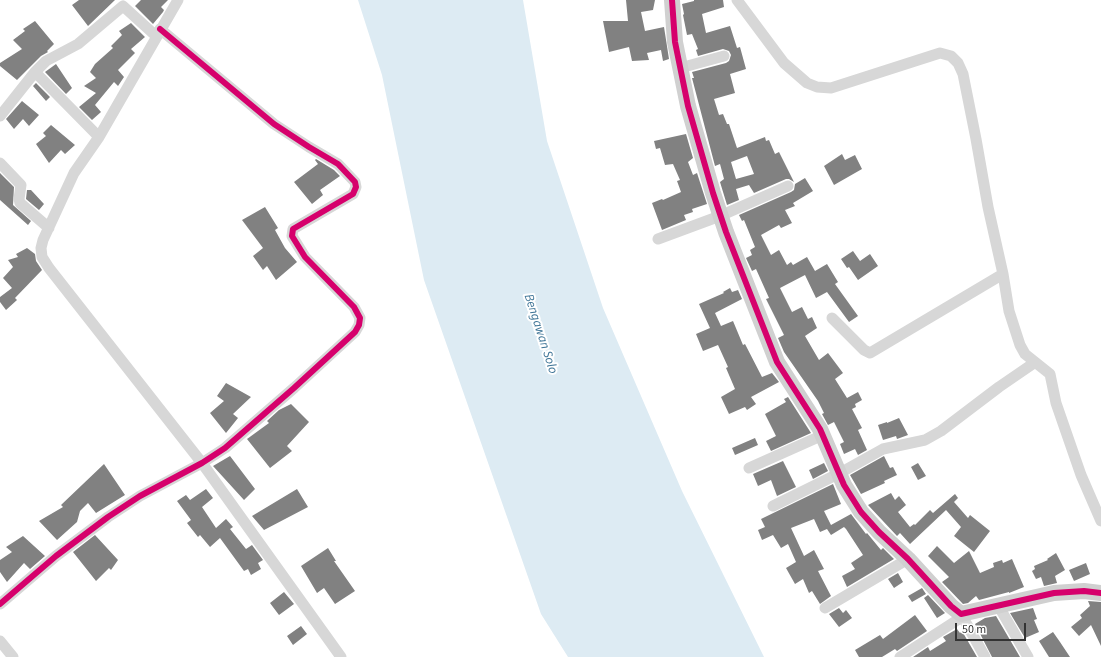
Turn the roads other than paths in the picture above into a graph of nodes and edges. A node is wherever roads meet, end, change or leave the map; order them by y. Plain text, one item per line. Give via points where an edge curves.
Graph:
1 (178, 0) edge
2 (672, 0) edge
3 (737, 0) edge
4 (158, 32) junction
5 (724, 56) dead end
6 (680, 68) junction
7 (35, 72) junction
8 (0, 116) edge
9 (99, 137) junction
10 (0, 164) edge
11 (788, 186) dead end
12 (720, 216) junction
13 (49, 228) junction
14 (658, 239) dead end
15 (1003, 274) junction
16 (832, 318) dead end
17 (1034, 363) junction
18 (823, 435) junction
19 (202, 464) junction
20 (749, 468) dead end
21 (840, 473) junction
22 (772, 506) dead end
23 (1101, 521) edge
24 (908, 560) junction
25 (1101, 593) edge
26 (0, 604) edge
27 (998, 605) junction
28 (825, 608) dead end
29 (962, 616) junction
30 (0, 641) edge
31 (983, 656) edge
32 (12, 657) edge
33 (341, 657) edge
34 (900, 657) edge
35 (1028, 657) edge

1 - 4 street
2 - 6 street
3 - 15 street via 784,62 807,83 818,87 831,88 940,53 951,56 958,63
4 - 7 street via 123,6 78,44 46,62
4 - 9 street
4 - 19 street via 274,124 338,164 355,182 356,187 353,194 294,229 292,233 305,257 354,307 360,318 359,325 350,337 266,414
5 - 6 street
6 - 12 street via 688,106
7 - 8 street
7 - 9 street
9 - 13 street via 74,173
10 - 13 street via 22,185 20,203
11 - 12 street
12 - 14 street
12 - 18 street via 777,362
13 - 19 street via 41,248 46,265
15 - 16 street via 870,353
15 - 17 street via 1009,311 1020,345
17 - 21 street via 926,440 884,449
17 - 23 street via 1050,374 1056,403
18 - 20 street
18 - 21 street
19 - 26 street via 140,496 108,517 56,556
19 - 33 street
21 - 22 street
21 - 24 street via 844,485 861,512
24 - 28 street
24 - 29 street
25 - 27 street via 1054,593
27 - 29 street
27 - 35 street
29 - 31 street
29 - 34 street
30 - 32 street

